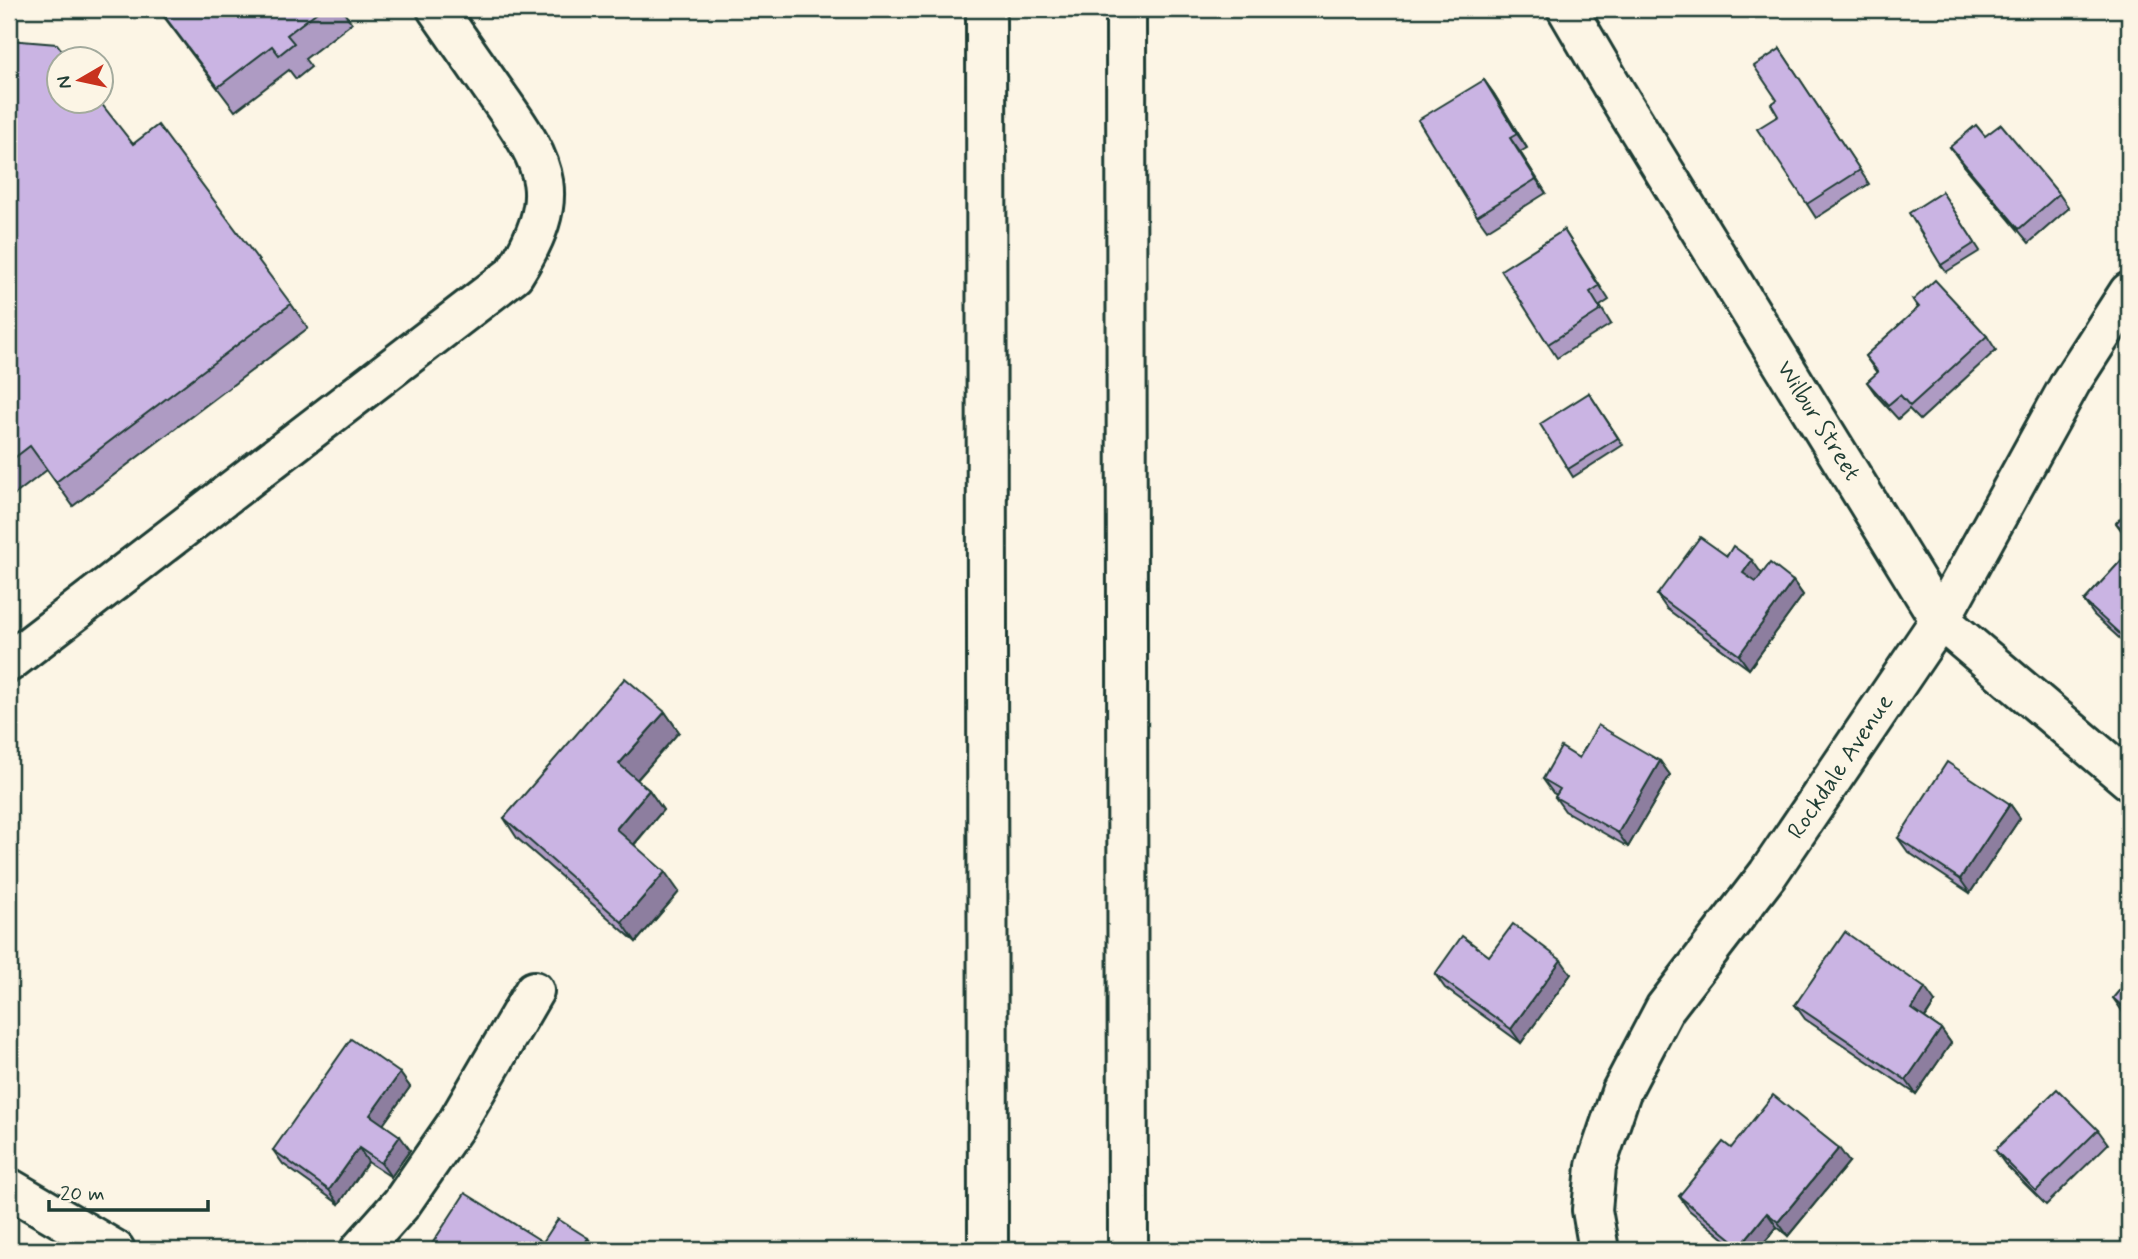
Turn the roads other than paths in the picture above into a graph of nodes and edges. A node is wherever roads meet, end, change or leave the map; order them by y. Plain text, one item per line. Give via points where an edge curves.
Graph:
1 (437, 9) edge
2 (986, 9) edge
3 (1126, 9) edge
4 (1567, 9) edge
5 (2129, 292) edge
6 (1940, 620) junction
7 (9, 662) edge
8 (2129, 780) edge
9 (534, 991) dead end
10 (9, 1188) edge
11 (115, 1250) edge
12 (360, 1250) edge
13 (988, 1250) edge
14 (1128, 1250) edge
15 (1599, 1250) edge

1 - 7 main road via 529,141 542,169 544,196 538,226 514,274
2 - 13 main road
3 - 14 main road
4 - 6 main road, Wilbur Street
5 - 6 main road, Rockdale Avenue via 2071,382
6 - 8 main road, Wilbur Street
6 - 15 main road, Rockdale Avenue via 1768,874 1665,1008 1620,1092 1596,1166 1592,1210
9 - 12 main road via 457,1123 401,1204
10 - 11 main road

